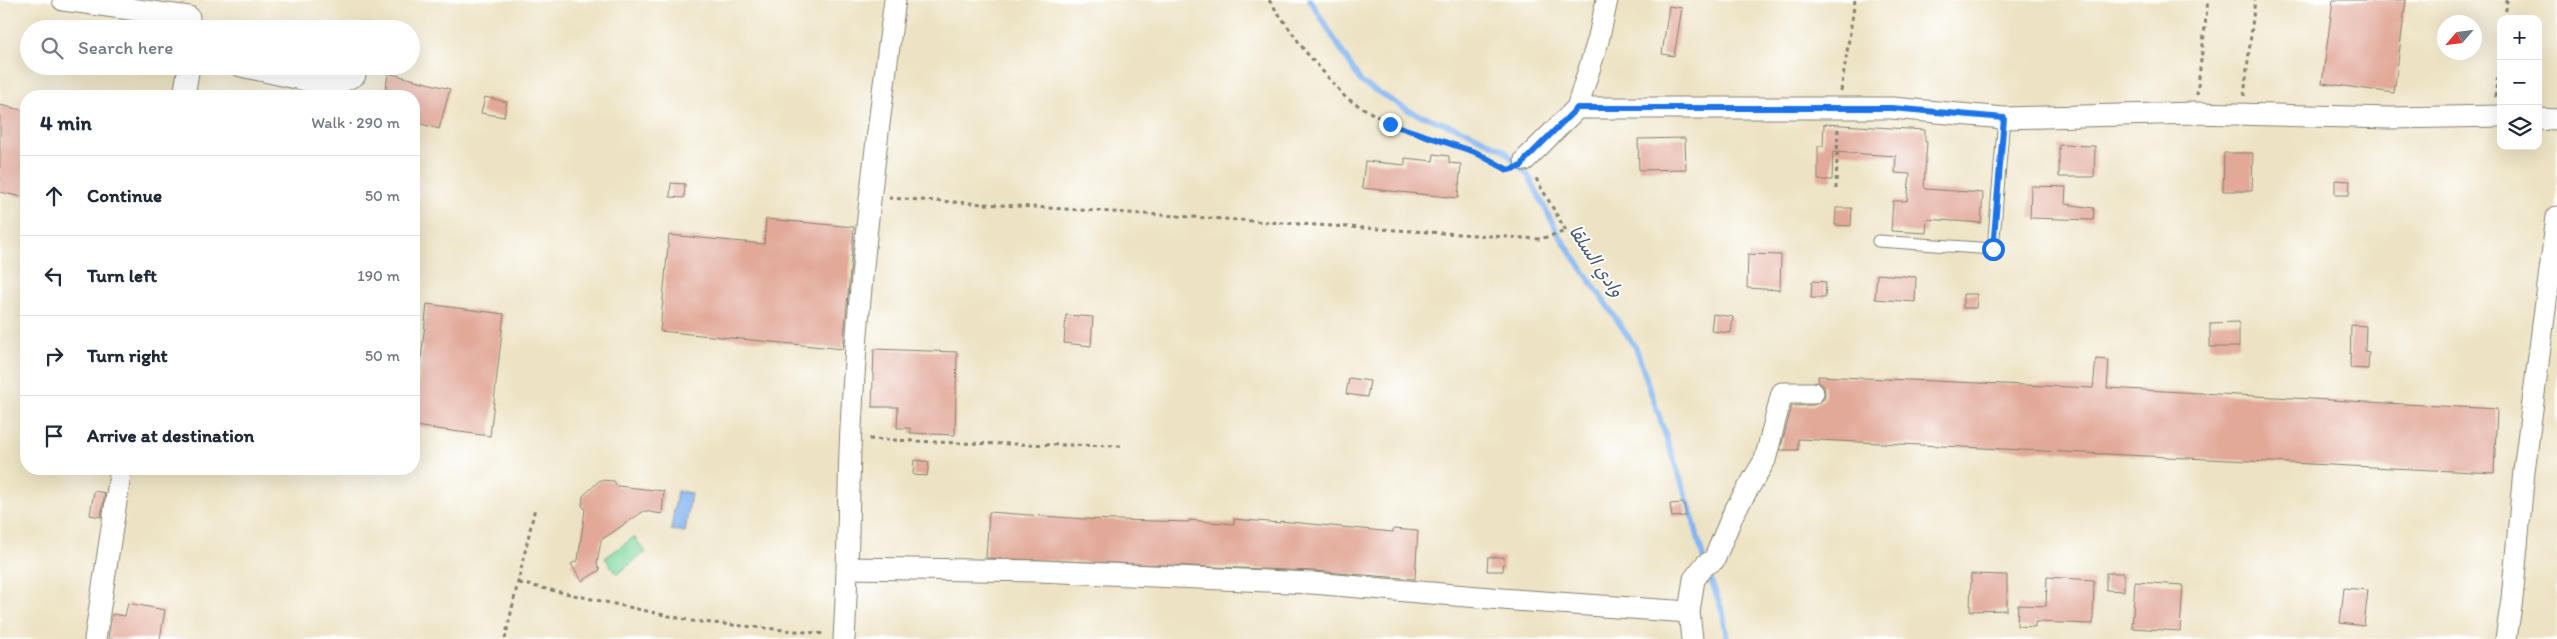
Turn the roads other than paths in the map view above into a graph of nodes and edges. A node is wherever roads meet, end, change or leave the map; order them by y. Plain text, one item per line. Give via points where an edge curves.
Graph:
1 (63, 0) edge
2 (895, 0) edge
3 (1607, 0) edge
4 (190, 15) edge
5 (188, 75) edge
6 (282, 75) edge
7 (355, 75) edge
8 (185, 90) edge
9 (1577, 108) junction
10 (2497, 115) edge
11 (2004, 118) junction
12 (2542, 119) edge
13 (2557, 120) edge
14 (1525, 160) road end
15 (2557, 217) edge
16 (1878, 241) dead end
17 (1813, 393) dead end
18 (120, 475) edge
19 (848, 568) junction
20 (1689, 612) junction
21 (844, 637) edge
22 (94, 639) edge
23 (1692, 639) edge
24 (2506, 639) edge

1 - 4 street
2 - 19 street via 869,196 851,438
3 - 9 street
5 - 8 street
6 - 7 street via 333,86
9 - 11 street via 1883,107
9 - 14 street
10 - 11 street via 2390,118 2195,113
11 - 16 lane via 1993,249
12 - 13 street
15 - 24 street
17 - 20 street via 1782,393 1765,460 1734,512 1714,560 1705,565 1694,579
18 - 22 street
19 - 20 street via 1039,571 1312,583
19 - 21 street
20 - 23 street

